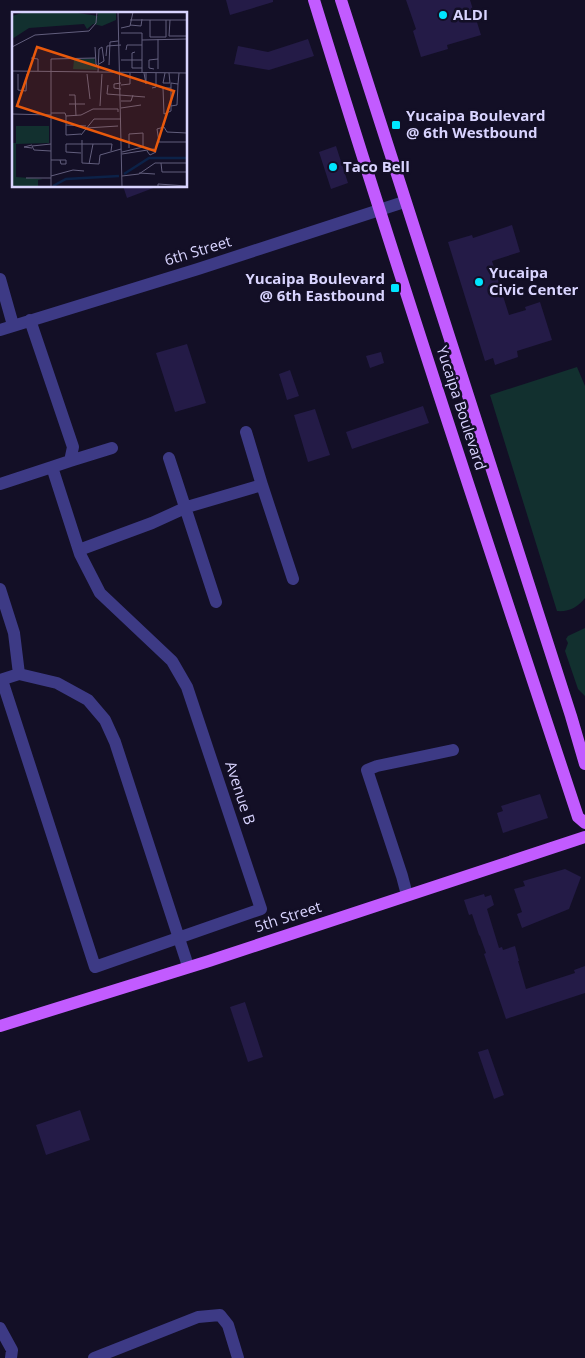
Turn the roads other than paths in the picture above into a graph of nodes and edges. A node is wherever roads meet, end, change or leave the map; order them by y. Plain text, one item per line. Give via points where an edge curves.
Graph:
1 (314, 0) edge
2 (341, 0) edge
3 (404, 202) junction
4 (380, 210) junction
5 (0, 279) edge
6 (30, 320) junction
7 (13, 325) junction
8 (0, 330) edge
9 (246, 432) dead end
10 (112, 448) dead end
11 (169, 458) dead end
12 (70, 461) junction
13 (52, 467) junction
14 (0, 484) edge
15 (262, 484) junction
16 (184, 508) junction
17 (79, 550) junction
18 (293, 579) dead end
19 (0, 589) edge
20 (216, 602) dead end
21 (19, 674) junction
22 (1, 680) edge
23 (453, 750) dead end
24 (585, 764) edge
25 (585, 823) edge
26 (585, 837) edge
27 (407, 895) junction
28 (180, 938) junction
29 (188, 966) junction
30 (0, 1026) edge
31 (0, 1328) edge
32 (11, 1358) edge
33 (94, 1358) edge
34 (238, 1358) edge

1 - 4 main road, Yucaipa Boulevard
2 - 3 main road, Yucaipa Boulevard
3 - 4 street, 6th Street
3 - 24 main road, Yucaipa Boulevard
4 - 6 street, 6th Street
4 - 25 main road, Yucaipa Boulevard via 526,662 578,817
5 - 7 street
6 - 7 street, 6th Street
6 - 12 street via 73,447
7 - 8 street, 6th Street
9 - 15 street
10 - 12 street
11 - 16 street
12 - 13 street
13 - 14 street
13 - 17 street, Avenue B
15 - 16 street
15 - 18 street
16 - 17 street
16 - 20 street
17 - 28 street, Avenue B via 100,593 172,660 188,687 261,909
19 - 21 street via 14,633
21 - 22 street
21 - 28 street via 57,684 88,700 106,720
22 - 28 street via 95,966
23 - 27 street via 367,770
26 - 27 main road, 5th Street
27 - 29 main road, 5th Street
28 - 29 street
29 - 30 main road, 5th Street
31 - 32 street via 12,1350
33 - 34 street via 198,1318 220,1315 228,1325

